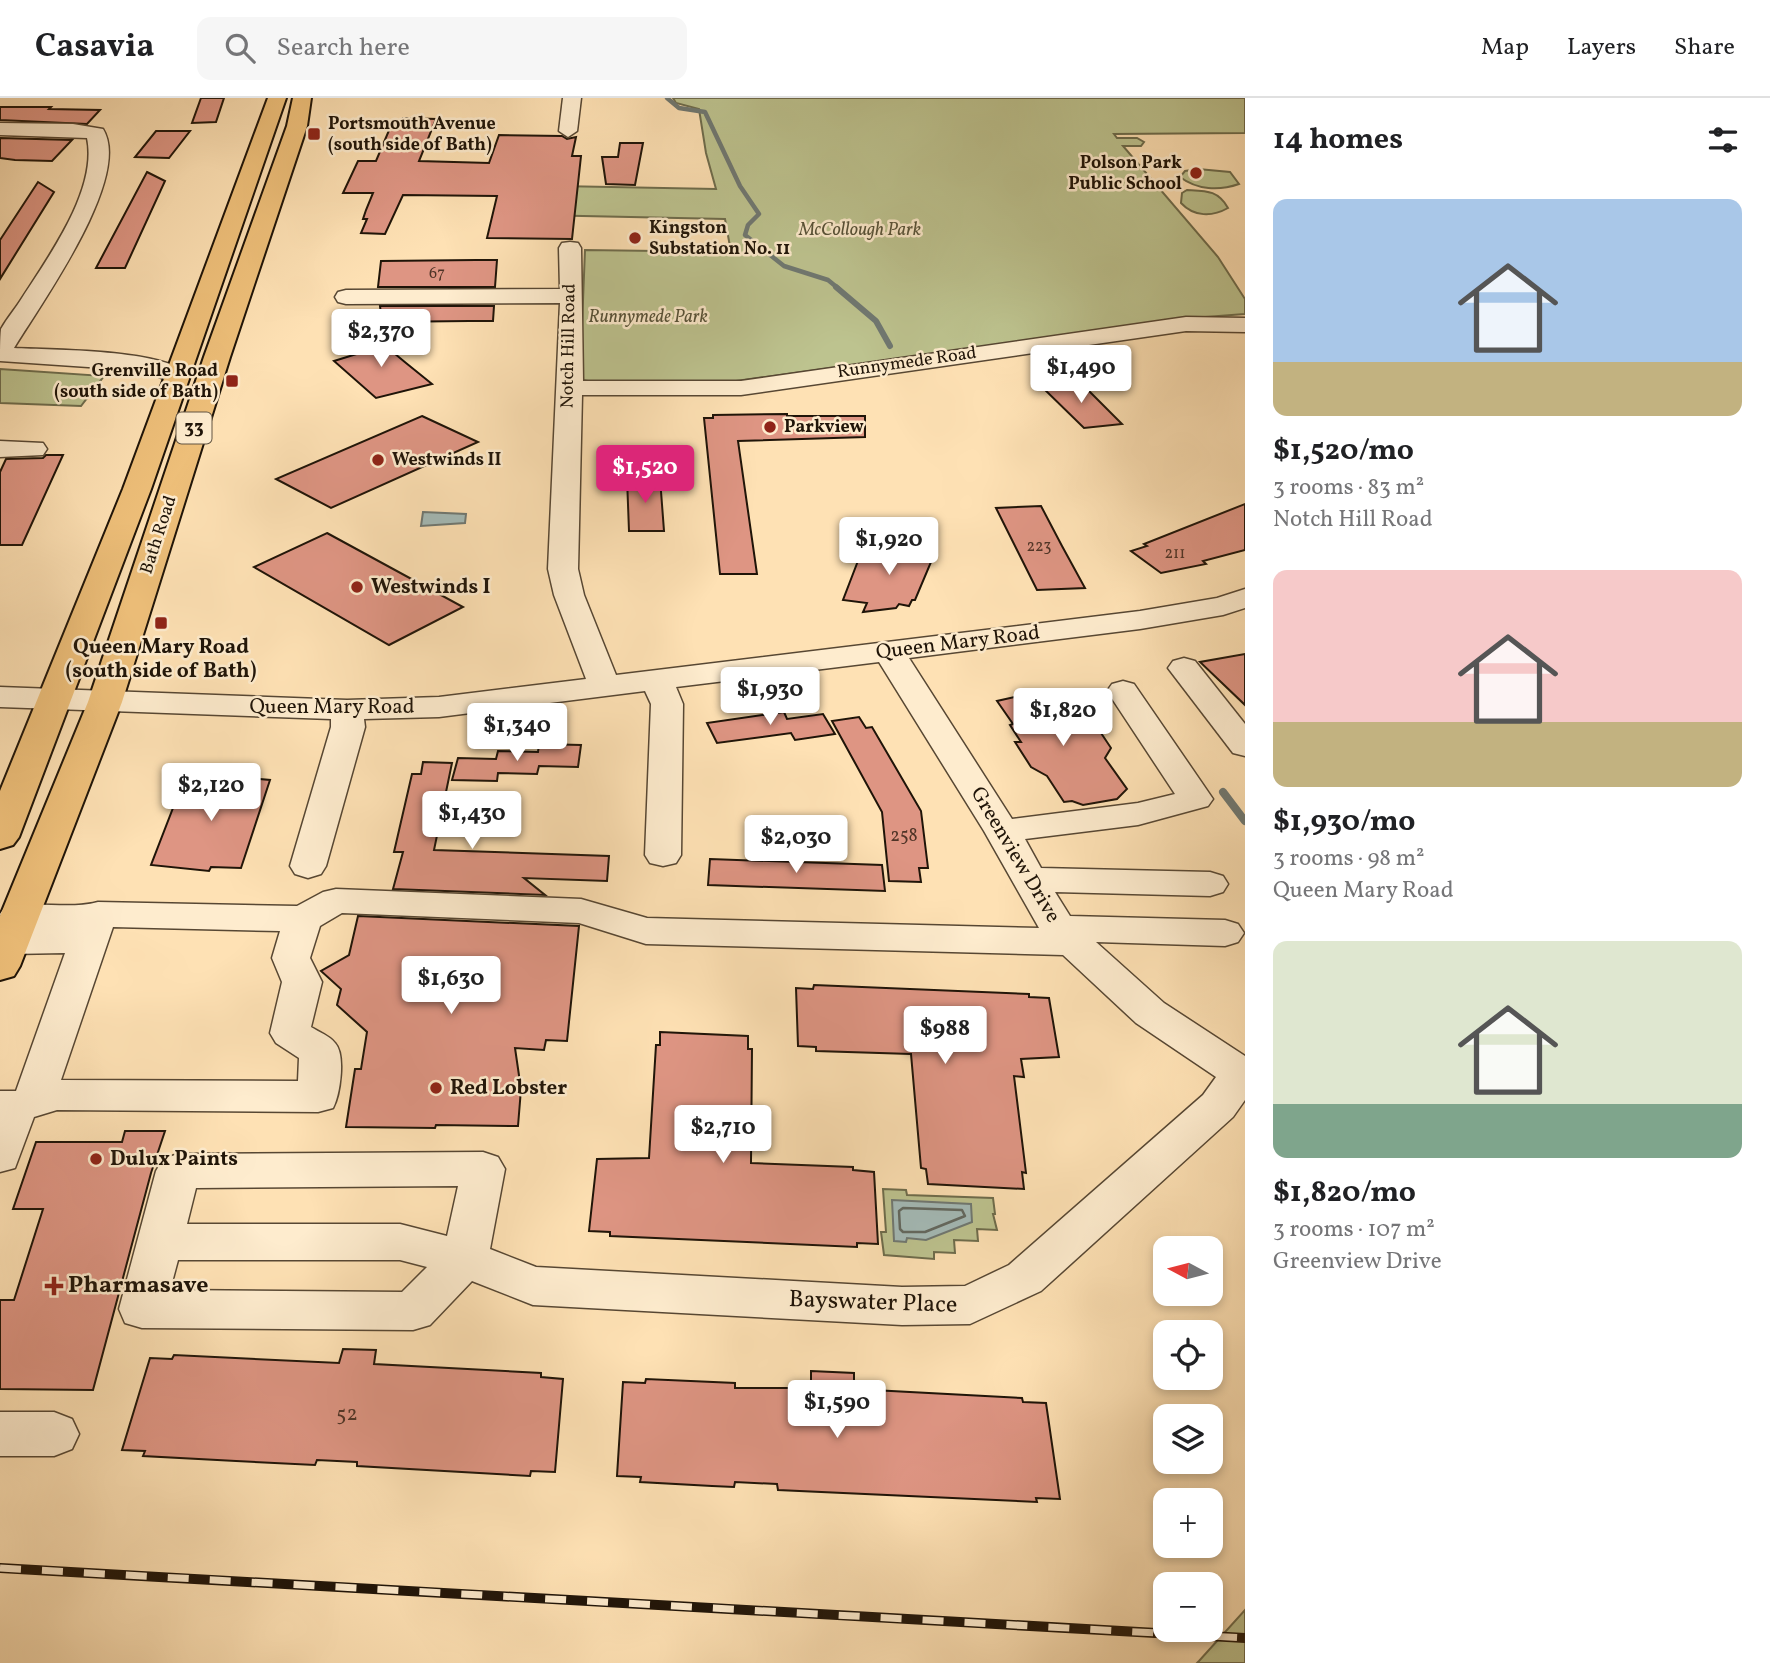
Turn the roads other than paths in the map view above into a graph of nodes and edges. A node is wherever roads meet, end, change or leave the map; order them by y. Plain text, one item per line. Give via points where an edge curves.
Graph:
1 (277, 98) edge
2 (302, 98) edge
3 (318, 98) edge
4 (572, 98) edge
5 (297, 126) junction
6 (0, 129) edge
7 (568, 131) dead end
8 (570, 248) dead end
9 (571, 296) junction
10 (346, 297) dead end
11 (1245, 325) edge
12 (188, 344) junction
13 (0, 352) edge
14 (141, 363) junction
15 (177, 376) junction
16 (569, 388) junction
17 (0, 449) edge
18 (34, 449) dead end
19 (1238, 608) edge
20 (889, 652) junction
21 (1184, 668) dead end
22 (657, 680) junction
23 (605, 688) junction
24 (1123, 691) dead end
25 (0, 697) edge
26 (55, 700) junction
27 (105, 702) junction
28 (347, 710) junction
29 (1245, 746) edge
30 (4, 820) edge
31 (1002, 831) junction
32 (663, 855) dead end
33 (308, 866) dead end
34 (1028, 879) junction
35 (1210, 884) dead end
36 (303, 919) junction
37 (93, 930) junction
38 (1225, 933) dead end
39 (1065, 935) junction
40 (9, 941) edge
41 (1243, 1075) edge
42 (16, 1105) edge
43 (0, 1156) edge
44 (160, 1242) junction
45 (465, 1259) junction
46 (0, 1434) edge
47 (54, 1434) dead end

1 - 12 main road, Bath Road / 33
2 - 5 main road, Bath Road / 33
3 - 5 main road
4 - 7 street
5 - 27 main road, Bath Road / 33
6 - 13 street via 73,130 96,133 101,142 99,169 83,216
8 - 9 street, Notch Hill Road
9 - 10 street
9 - 16 street, Notch Hill Road
11 - 16 street, Runnymede Road via 1186,324 741,388
12 - 14 street via 172,356
12 - 15 main road, Bath Road / 33
13 - 14 street
14 - 15 street
15 - 26 main road, Bath Road / 33
16 - 23 street, Notch Hill Road via 563,569
17 - 18 street
19 - 20 street, Queen Mary Road
20 - 22 street, Queen Mary Road
20 - 31 street, Greenview Drive
21 - 29 street
22 - 23 street, Queen Mary Road
22 - 32 street via 667,704
23 - 28 street, Queen Mary Road via 439,707
24 - 31 street via 1196,799 1138,814
25 - 26 street, Queen Mary Road
26 - 27 street, Queen Mary Road
26 - 30 main road, Bath Road / 33
27 - 28 street, Queen Mary Road
27 - 40 main road, Bath Road / 33
28 - 33 street via 348,727
31 - 34 street, Greenview Drive
34 - 35 street
34 - 39 street, Greenview Drive
36 - 37 street via 98,914
36 - 39 street via 336,901 581,911 646,931
36 - 42 street via 291,958 302,982 290,1033 320,1052 318,1097 57,1095
37 - 40 street via 72,940
37 - 42 street
38 - 39 street
39 - 41 street, Greenview Drive via 1150,1013
41 - 45 street, Bayswater Place via 1218,1106 1025,1278 970,1306 533,1286
42 - 43 street
44 - 45 street, Bayswater Place via 400,1242
44 - 45 street via 142,1309 413,1311
44 - 45 street via 178,1171 483,1169
46 - 47 street

